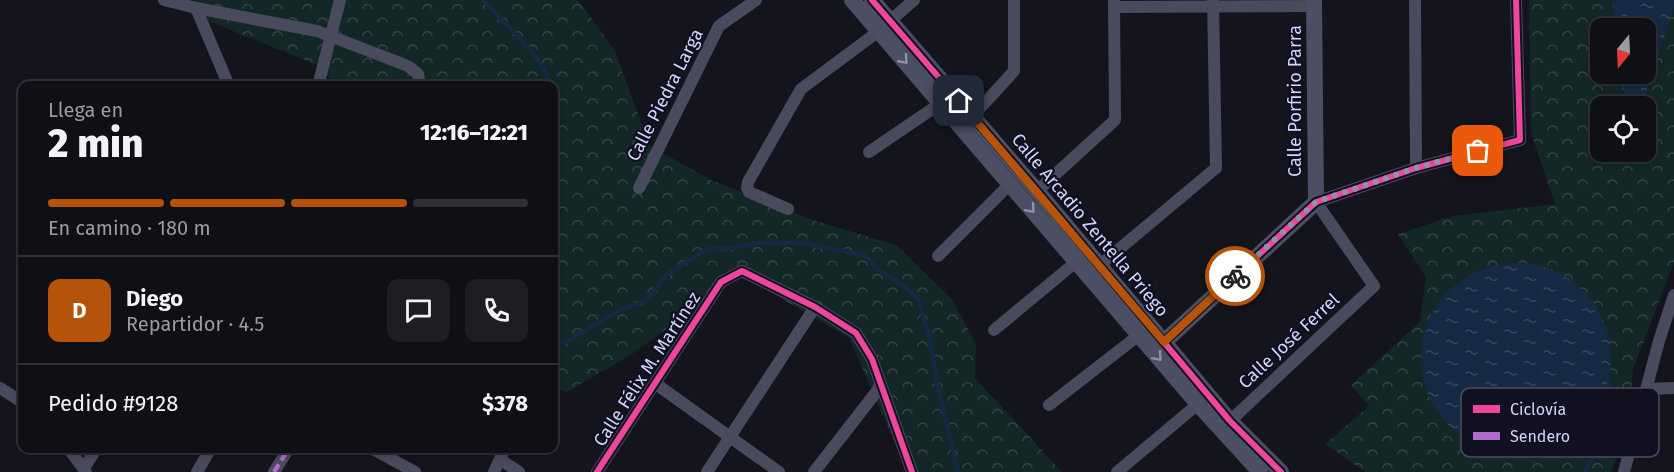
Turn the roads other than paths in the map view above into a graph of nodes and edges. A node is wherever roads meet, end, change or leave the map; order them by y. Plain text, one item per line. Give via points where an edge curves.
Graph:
1 (164, 0) edge
2 (340, 0) edge
3 (756, 0) edge
4 (852, 0) edge
5 (872, 0) edge
6 (914, 0) edge
7 (1014, 0) edge
8 (1415, 0) edge
9 (1516, 0) edge
10 (1114, 3) edge
11 (1214, 3) edge
12 (1314, 3) edge
13 (196, 8) junction
14 (885, 26) junction
15 (331, 38) junction
16 (419, 80) edge
17 (227, 81) edge
18 (319, 81) edge
19 (941, 103) junction
20 (972, 117) junction
21 (869, 152) dead end
22 (1416, 168) junction
23 (1010, 184) junction
24 (639, 188) dead end
25 (1037, 191) junction
26 (1316, 202) junction
27 (788, 209) dead end
28 (939, 256) dead end
29 (1076, 261) junction
30 (1094, 271) junction
31 (1674, 297) edge
32 (815, 307) junction
33 (994, 330) dead end
34 (1139, 335) junction
35 (1164, 342) junction
36 (656, 384) junction
37 (881, 386) junction
38 (0, 388) edge
39 (1647, 388) edge
40 (1674, 388) edge
41 (1659, 389) edge
42 (18, 399) edge
43 (1198, 404) junction
44 (1049, 405) dead end
45 (1230, 421) junction
46 (731, 438) junction
47 (72, 453) edge
48 (94, 453) edge
49 (209, 453) edge
50 (286, 453) edge
51 (379, 453) edge
52 (503, 454) edge
53 (1628, 457) edge
54 (85, 470) edge
55 (200, 471) edge
56 (1257, 471) edge
57 (274, 472) edge
58 (415, 472) edge
59 (494, 472) edge
60 (519, 472) edge
61 (597, 472) edge
62 (707, 472) edge
63 (780, 472) edge
64 (814, 472) edge
65 (912, 472) edge
66 (1117, 472) edge
67 (1281, 472) edge
68 (1624, 472) edge

1 - 13 street
2 - 15 street
3 - 24 street, Calle Piedra Larga via 719,26
4 - 14 street, Calle Arcadio Zentella Priego
5 - 14 street, Calle Arcadio Zentella Priego
6 - 14 street
7 - 20 street via 1014,71
8 - 22 street
9 - 22 street via 1520,140
10 - 11 street
10 - 25 street via 1115,120
11 - 12 street
11 - 30 street via 1216,168
12 - 26 street, Calle Porfirio Parra
13 - 15 street via 317,31
13 - 17 street
14 -> 19 street, Calle Arcadio Zentella Priego
14 - 20 street, Calle Arcadio Zentella Priego
14 - 27 street via 801,89 748,182 749,192
15 - 16 street via 408,66
15 - 18 street
19 - 21 street
19 - 23 street, Calle Arcadio Zentella Priego
20 - 25 street, Calle Arcadio Zentella Priego
22 - 26 street
23 - 28 street
23 -> 29 street, Calle Arcadio Zentella Priego
25 - 30 street, Calle Arcadio Zentella Priego
26 - 35 street
26 - 45 street, Calle José Ferrel via 1374,286
29 - 30 street, Calle Arcadio Zentella Priego
29 - 33 street
30 - 34 street, Calle Arcadio Zentella Priego
30 - 35 street, Calle Arcadio Zentella Priego
31 - 39 street
32 - 36 street, Calle Félix M. Martínez via 742,271 721,282
32 - 37 street via 856,333 872,359
32 - 46 street
34 -> 43 street, Calle Arcadio Zentella Priego
34 - 44 street
35 - 45 street, Calle Arcadio Zentella Priego
36 - 46 street
36 - 61 street, Calle Félix M. Martínez
37 - 64 street
37 - 65 street
38 - 42 street
40 - 41 street
43 - 56 street, Calle Arcadio Zentella Priego
43 - 66 street
45 - 67 street, Calle Arcadio Zentella Priego
46 - 62 street
46 - 63 street
47 - 54 street
48 - 54 street
49 - 55 street
50 - 57 street
51 - 58 street
52 - 59 street
52 - 60 street
53 - 68 street

